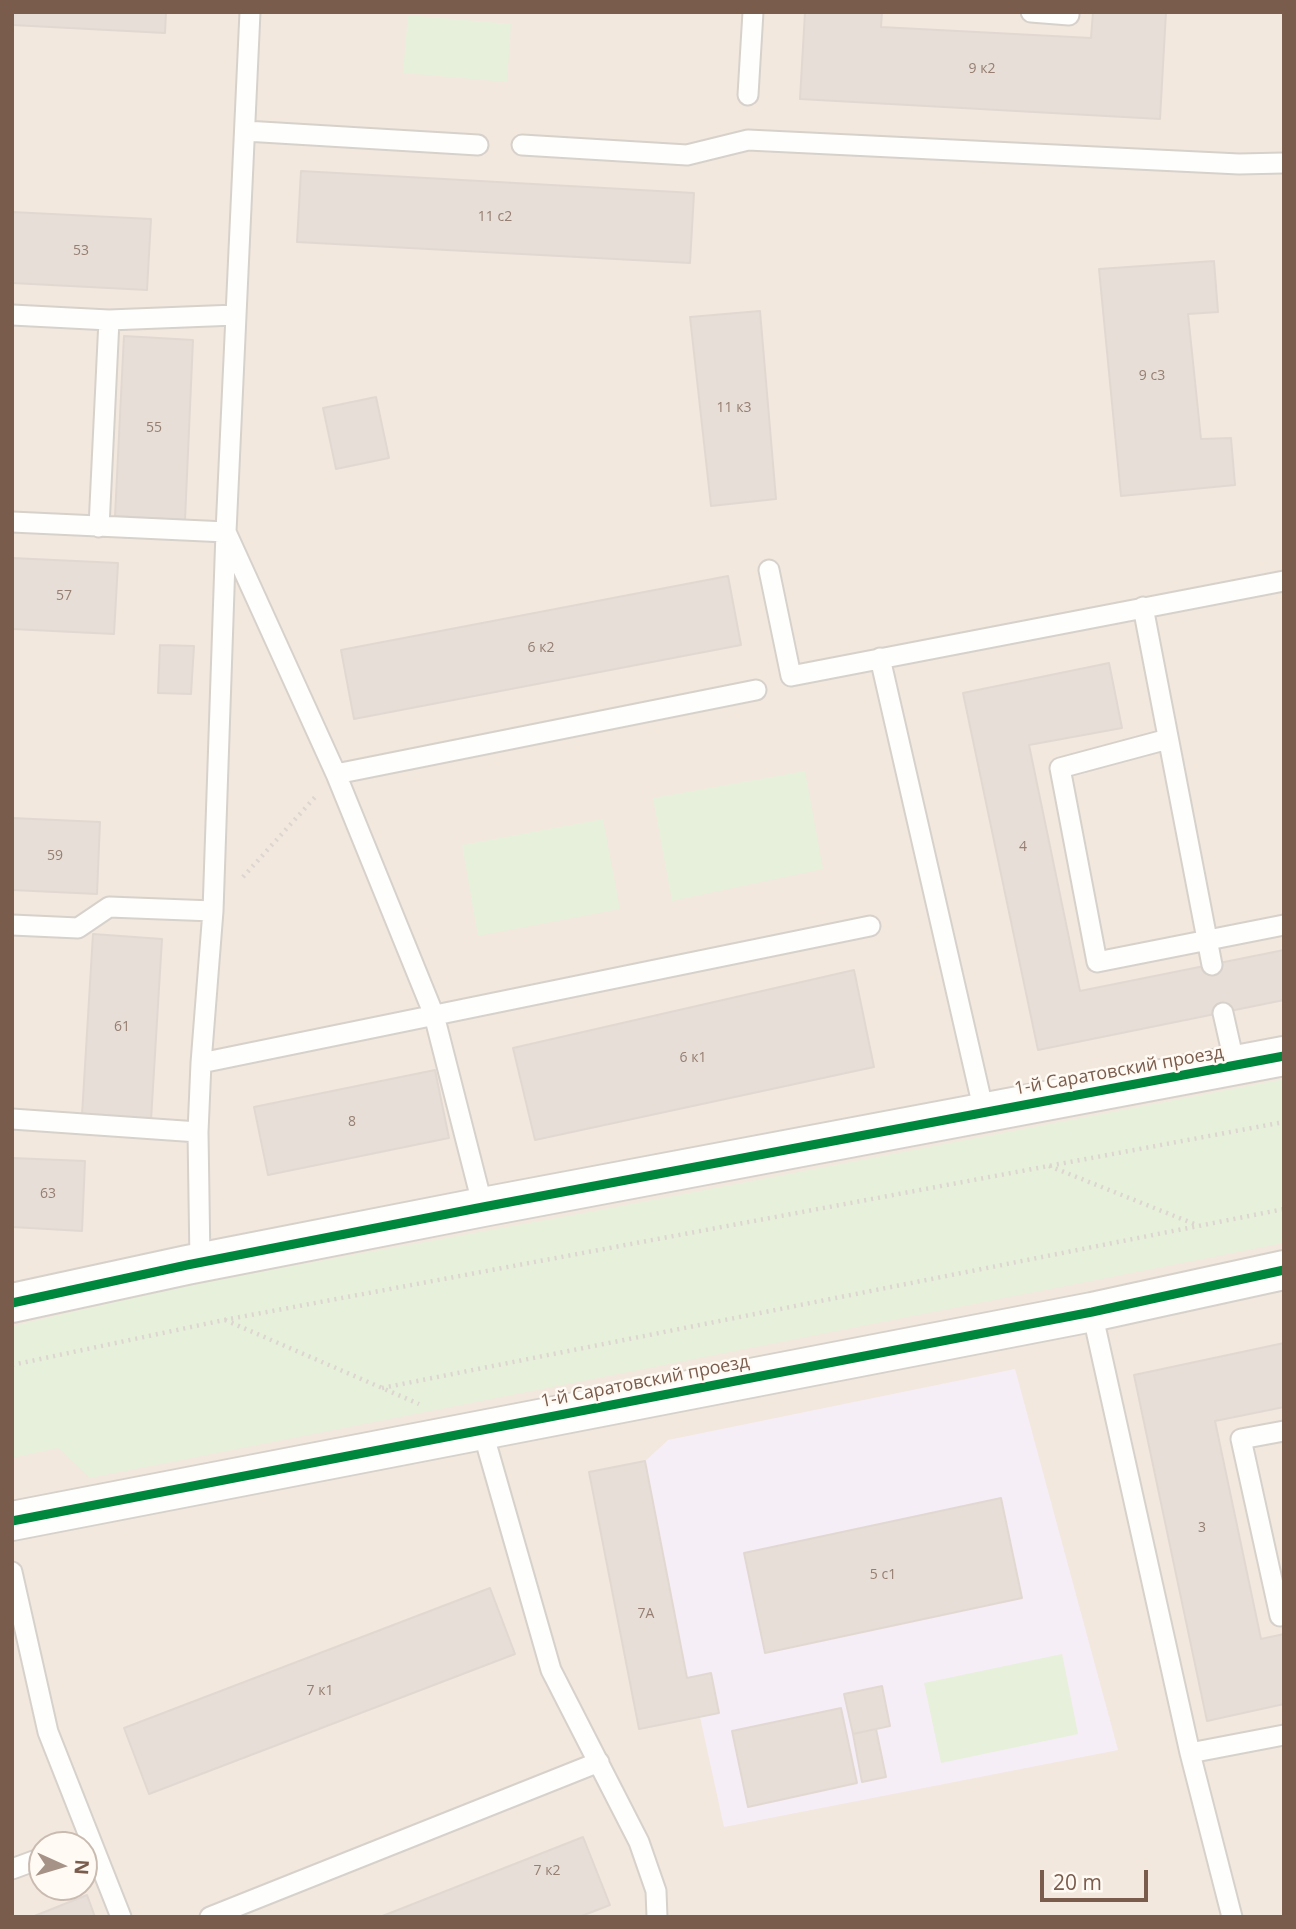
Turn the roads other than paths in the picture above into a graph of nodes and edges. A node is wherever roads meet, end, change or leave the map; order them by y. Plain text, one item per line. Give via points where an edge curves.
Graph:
1 (250, 12) edge
2 (753, 12) edge
3 (1031, 12) edge
4 (1069, 12) edge
5 (748, 95) dead end
6 (245, 131) junction
7 (478, 145) dead end
8 (522, 145) dead end
9 (1284, 163) edge
10 (12, 315) edge
11 (236, 315) junction
12 (109, 320) junction
13 (12, 522) edge
14 (100, 527) junction
15 (226, 532) junction
16 (769, 570) dead end
17 (1284, 580) edge
18 (1143, 607) junction
19 (880, 658) junction
20 (756, 690) dead end
21 (1168, 739) junction
22 (336, 774) junction
23 (213, 911) junction
24 (12, 925) edge
25 (1284, 925) edge
26 (870, 926) dead end
27 (1208, 940) junction
28 (1212, 965) dead end
29 (1223, 1013) dead end
30 (434, 1015) junction
31 (1284, 1056) edge
32 (201, 1063) junction
33 (1235, 1066) junction
34 (984, 1112) junction
35 (12, 1119) edge
36 (198, 1132) junction
37 (483, 1207) junction
38 (200, 1262) junction
39 (1284, 1270) edge
40 (12, 1303) edge
41 (1092, 1312) junction
42 (482, 1429) junction
43 (1284, 1431) edge
44 (12, 1521) edge
45 (12, 1572) edge
46 (1284, 1615) edge
47 (1284, 1735) edge
48 (1191, 1753) junction
49 (599, 1762) junction
50 (80, 1831) edge
51 (98, 1872) edge
52 (121, 1917) edge
53 (210, 1917) edge
54 (657, 1917) edge
55 (1232, 1917) edge

1 - 6 lane
2 - 5 lane
3 - 4 lane
6 - 7 lane
6 - 11 lane
8 - 9 lane via 687,155 748,140
10 - 12 lane
11 - 12 lane
11 - 15 lane
12 - 14 lane
13 - 14 lane
14 - 15 lane
15 - 22 lane
15 - 23 lane
16 - 19 lane via 791,676
17 - 18 lane
18 - 19 lane
18 - 21 lane
19 - 34 lane
20 - 22 lane
21 - 27 lane
21 - 27 lane via 1060,768 1097,962
22 - 30 lane
23 - 24 lane via 108,907 78,928
23 - 32 lane
25 - 27 lane
26 - 30 lane
27 - 28 lane
29 - 33 lane
30 - 32 lane
30 - 37 lane
31 - 33 street, 1-й Саратовский проезд
32 - 36 lane
33 - 34 street, 1-й Саратовский проезд
34 - 37 street, 1-й Саратовский проезд
35 - 36 lane
36 - 38 lane
37 - 38 street, 1-й Саратовский проезд
38 - 40 street, 1-й Саратовский проезд
39 - 41 street, 1-й Саратовский проезд
41 - 42 street, 1-й Саратовский проезд
41 - 48 lane
42 - 44 street, 1-й Саратовский проезд
42 - 49 lane via 551,1670
43 - 46 lane via 1241,1440 1280,1616
45 - 50 lane via 48,1732
47 - 48 lane
48 - 55 lane
49 - 53 lane
49 - 54 lane via 639,1842 656,1891
51 - 52 lane

